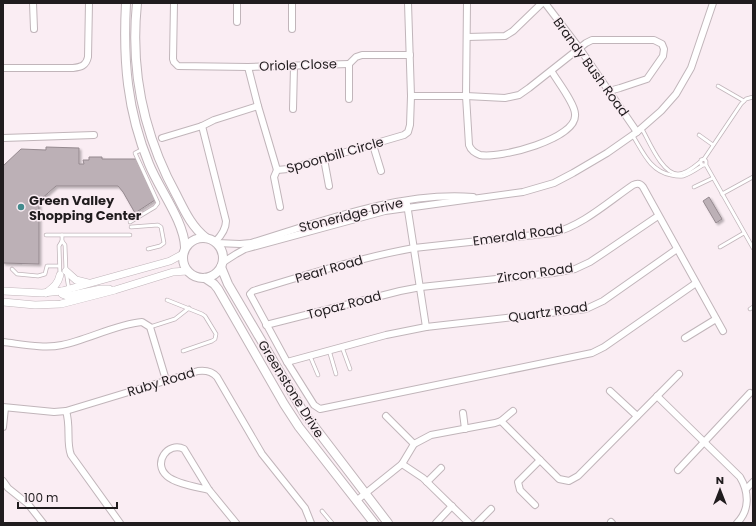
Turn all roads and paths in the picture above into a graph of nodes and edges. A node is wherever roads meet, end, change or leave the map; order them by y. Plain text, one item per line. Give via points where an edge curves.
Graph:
1 (34, 3) edge
2 (89, 3) edge
3 (126, 3) edge
4 (137, 3) edge
5 (174, 3) edge
6 (237, 3) edge
7 (292, 3) edge
8 (408, 3) edge
9 (467, 3) edge
10 (544, 3) edge
11 (713, 3) edge
12 (237, 22) dead end
13 (34, 29) dead end
14 (292, 29) dead end
15 (467, 37) junction
16 (580, 49) junction
17 (410, 55) junction
18 (349, 64) junction
19 (294, 66) junction
20 (248, 67) junction
21 (3, 68) edge
22 (552, 72) junction
23 (718, 86) dead end
24 (620, 88) junction
25 (609, 91) junction
26 (411, 96) junction
27 (466, 96) junction
28 (613, 97) junction
29 (753, 97) edge
30 (349, 98) dead end
31 (744, 101) junction
32 (258, 106) junction
33 (293, 110) dead end
34 (202, 126) junction
35 (637, 132) junction
36 (699, 135) dead end
37 (94, 136) dead end
38 (3, 138) edge
39 (162, 138) dead end
40 (373, 145) junction
41 (713, 145) junction
42 (143, 149) junction
43 (324, 159) junction
44 (704, 159) junction
45 (703, 164) junction
46 (276, 170) junction
47 (380, 171) dead end
48 (753, 177) edge
49 (713, 178) junction
50 (330, 186) dead end
51 (694, 187) dead end
52 (722, 194) junction
53 (407, 204) junction
54 (280, 207) dead end
55 (658, 216) junction
56 (130, 222) dead end
57 (131, 227) dead end
58 (744, 233) junction
59 (46, 235) dead end
60 (62, 235) junction
61 (130, 235) dead end
62 (206, 238) junction
63 (62, 241) junction
64 (216, 242) junction
65 (720, 247) dead end
66 (414, 248) junction
67 (753, 248) edge
68 (677, 249) junction
69 (148, 250) dead end
70 (184, 251) junction
71 (222, 265) junction
72 (59, 266) junction
73 (12, 269) dead end
74 (188, 271) junction
75 (63, 273) junction
76 (205, 278) junction
77 (696, 283) junction
78 (91, 284) junction
79 (421, 287) junction
80 (65, 290) junction
81 (115, 290) junction
82 (3, 291) edge
83 (46, 293) junction
84 (166, 300) dead end
85 (3, 302) edge
86 (189, 308) junction
87 (716, 318) junction
88 (266, 325) junction
89 (150, 327) junction
90 (426, 327) junction
91 (723, 331) dead end
92 (685, 338) dead end
93 (3, 342) edge
94 (342, 347) junction
95 (329, 350) junction
96 (183, 351) dead end
97 (310, 356) junction
98 (287, 362) junction
99 (350, 369) dead end
100 (336, 374) dead end
101 (679, 374) dead end
102 (318, 375) dead end
103 (166, 380) junction
104 (610, 390) dead end
105 (750, 393) dead end
106 (658, 396) junction
107 (4, 408) edge
108 (66, 411) junction
109 (513, 411) dead end
110 (463, 413) dead end
111 (386, 416) dead end
112 (637, 416) junction
113 (501, 421) junction
114 (3, 427) edge
115 (465, 429) junction
116 (704, 441) junction
117 (414, 444) junction
118 (540, 460) junction
119 (402, 464) junction
120 (441, 468) dead end
121 (678, 470) dead end
122 (3, 481) edge
123 (427, 482) junction
124 (753, 482) edge
125 (746, 489) junction
126 (209, 490) junction
127 (366, 494) junction
128 (356, 501) junction
129 (535, 505) dead end
130 (452, 506) junction
131 (491, 509) dead end
132 (322, 511) dead end
133 (44, 523) edge
134 (120, 523) edge
135 (236, 523) edge
136 (311, 523) edge
137 (332, 523) edge
138 (374, 523) edge
139 (388, 523) edge
140 (436, 523) edge
141 (469, 523) edge
142 (477, 523) edge
143 (737, 523) edge

1 - 13 street
2 - 21 street via 88,57 85,65 73,68
3 - 42 main road via 126,82
4 - 62 main road via 135,40 138,84 144,115 171,186 192,224
5 - 20 street via 175,64 182,67
6 - 12 street
7 - 14 street
8 - 17 street, Spoonbill Circle
9 - 15 street
10 - 15 street via 513,32 505,36
10 - 16 street, Brandy Bush Road
11 - 35 street, Stoneridge Drive via 685,80 671,100
15 - 27 street
16 - 22 street
16 - 24 street via 595,39 654,40 662,44 664,54 649,77
16 - 25 street, Brandy Bush Road
17 - 18 street via 362,55
17 - 26 street, Spoonbill Circle
18 - 19 street, Oriole Close
18 - 30 street
19 - 20 street, Oriole Close
19 - 33 street
20 - 32 street, Spoonbill Circle
22 - 27 street via 514,97
22 - 27 street via 573,106 575,118 567,130 532,148 485,155 474,152 469,146
23 - 31 lane
24 - 25 street
24 - 28 street
25 - 28 street, Brandy Bush Road
26 - 27 street
26 - 40 street, Spoonbill Circle via 408,132
28 - 35 street, Brandy Bush Road
29 - 31 lane
31 - 41 lane
32 - 34 street
32 - 46 street, Spoonbill Circle
34 - 39 street
34 - 64 street via 226,221 226,226
35 - 45 lane via 669,172 683,173
35 - 45 lane via 650,164 662,173 684,176
35 - 53 street, Stoneridge Drive via 600,157 554,182 523,192 486,198 420,198
36 - 41 lane
37 - 38 street
40 - 43 street, Spoonbill Circle
40 - 47 street
41 - 44 lane
42 - 56 lane via 135,153 158,203
42 - 70 main road via 182,229 185,239
43 - 46 street, Spoonbill Circle
43 - 50 street
44 - 45 lane via 701,160
44 - 45 lane via 707,162
45 - 49 lane
46 - 54 street via 274,177
48 - 52 lane
49 - 51 lane
49 - 52 lane
52 - 58 lane
53 - 64 street, Stoneridge Drive via 345,214 251,243
53 - 66 street
53 - 71 street, Stoneridge Drive via 245,250
55 - 66 street, Emerald Road via 641,185 637,183 562,231
55 - 68 street
55 - 79 street, Zircon Road via 575,269
57 - 69 lane via 161,227 164,243
58 - 65 lane
58 - 67 lane
59 - 60 lane
60 - 61 lane
60 - 63 lane
62 - 64 main road
62 - 70 main road via 193,240
63 - 72 lane via 59,246
63 - 75 lane via 65,245
64 - 71 main road via 222,251
66 - 79 street
66 - 88 street, Pearl Road via 332,266 253,291 250,294 251,298
68 - 77 street
68 - 90 street, Quartz Road via 603,301 586,309
70 - 74 main road via 183,264
70 - 78 street via 170,261
71 - 76 main road via 215,274
71 - 127 main road, Greenstone Drive via 228,284 294,398
72 - 73 lane via 46,266 45,274 38,276 17,274
72 - 75 lane
74 - 76 main road via 196,277
74 - 81 street via 173,272
75 - 78 street
75 - 80 lane
75 - 80 lane
75 - 83 street via 57,284
76 - 128 main road, Greenstone Drive via 218,289 299,427
77 - 87 street
77 - 98 street via 592,353 327,408 316,408
78 - 80 street
79 - 88 street, Topaz Road via 400,290
79 - 90 street
80 - 81 street via 62,294 67,296 101,288
80 - 83 street
81 - 85 street via 61,304
82 - 83 street
84 - 86 lane
86 - 89 lane via 175,319
86 - 96 lane via 205,316 216,336 212,341
87 - 91 street
87 - 92 street
88 - 98 street
89 - 93 street via 142,322 137,323 60,346
89 - 103 street
90 - 94 street
94 - 95 street
94 - 99 lane
95 - 97 street
95 - 100 lane
97 - 98 street
97 - 102 lane
101 - 106 street
103 - 108 street, Ruby Road
103 - 136 street, Ruby Road via 203,370 215,374 262,454 305,508
104 - 112 street
105 - 116 street
106 - 112 street
106 - 116 street
107 - 108 street, Ruby Road
107 - 114 street
108 - 134 street via 71,455
109 - 113 street
110 - 115 street
111 - 117 street
112 - 118 street via 574,479 559,479
113 - 115 street
113 - 118 street
115 - 117 street via 431,435
116 - 121 street
116 - 125 street via 740,477
117 - 119 street
118 - 129 street via 518,482 520,490
119 - 123 street
119 - 127 street
120 - 123 street
122 - 133 street
123 - 130 street
124 - 125 street
125 - 143 street via 746,508
126 - 126 street via 168,477 160,464 163,455 172,448 184,450
126 - 135 street
127 - 128 street
127 - 139 main road, Greenstone Drive
128 - 138 main road, Greenstone Drive
130 - 140 street
130 - 141 street
131 - 142 street
132 - 137 lane

